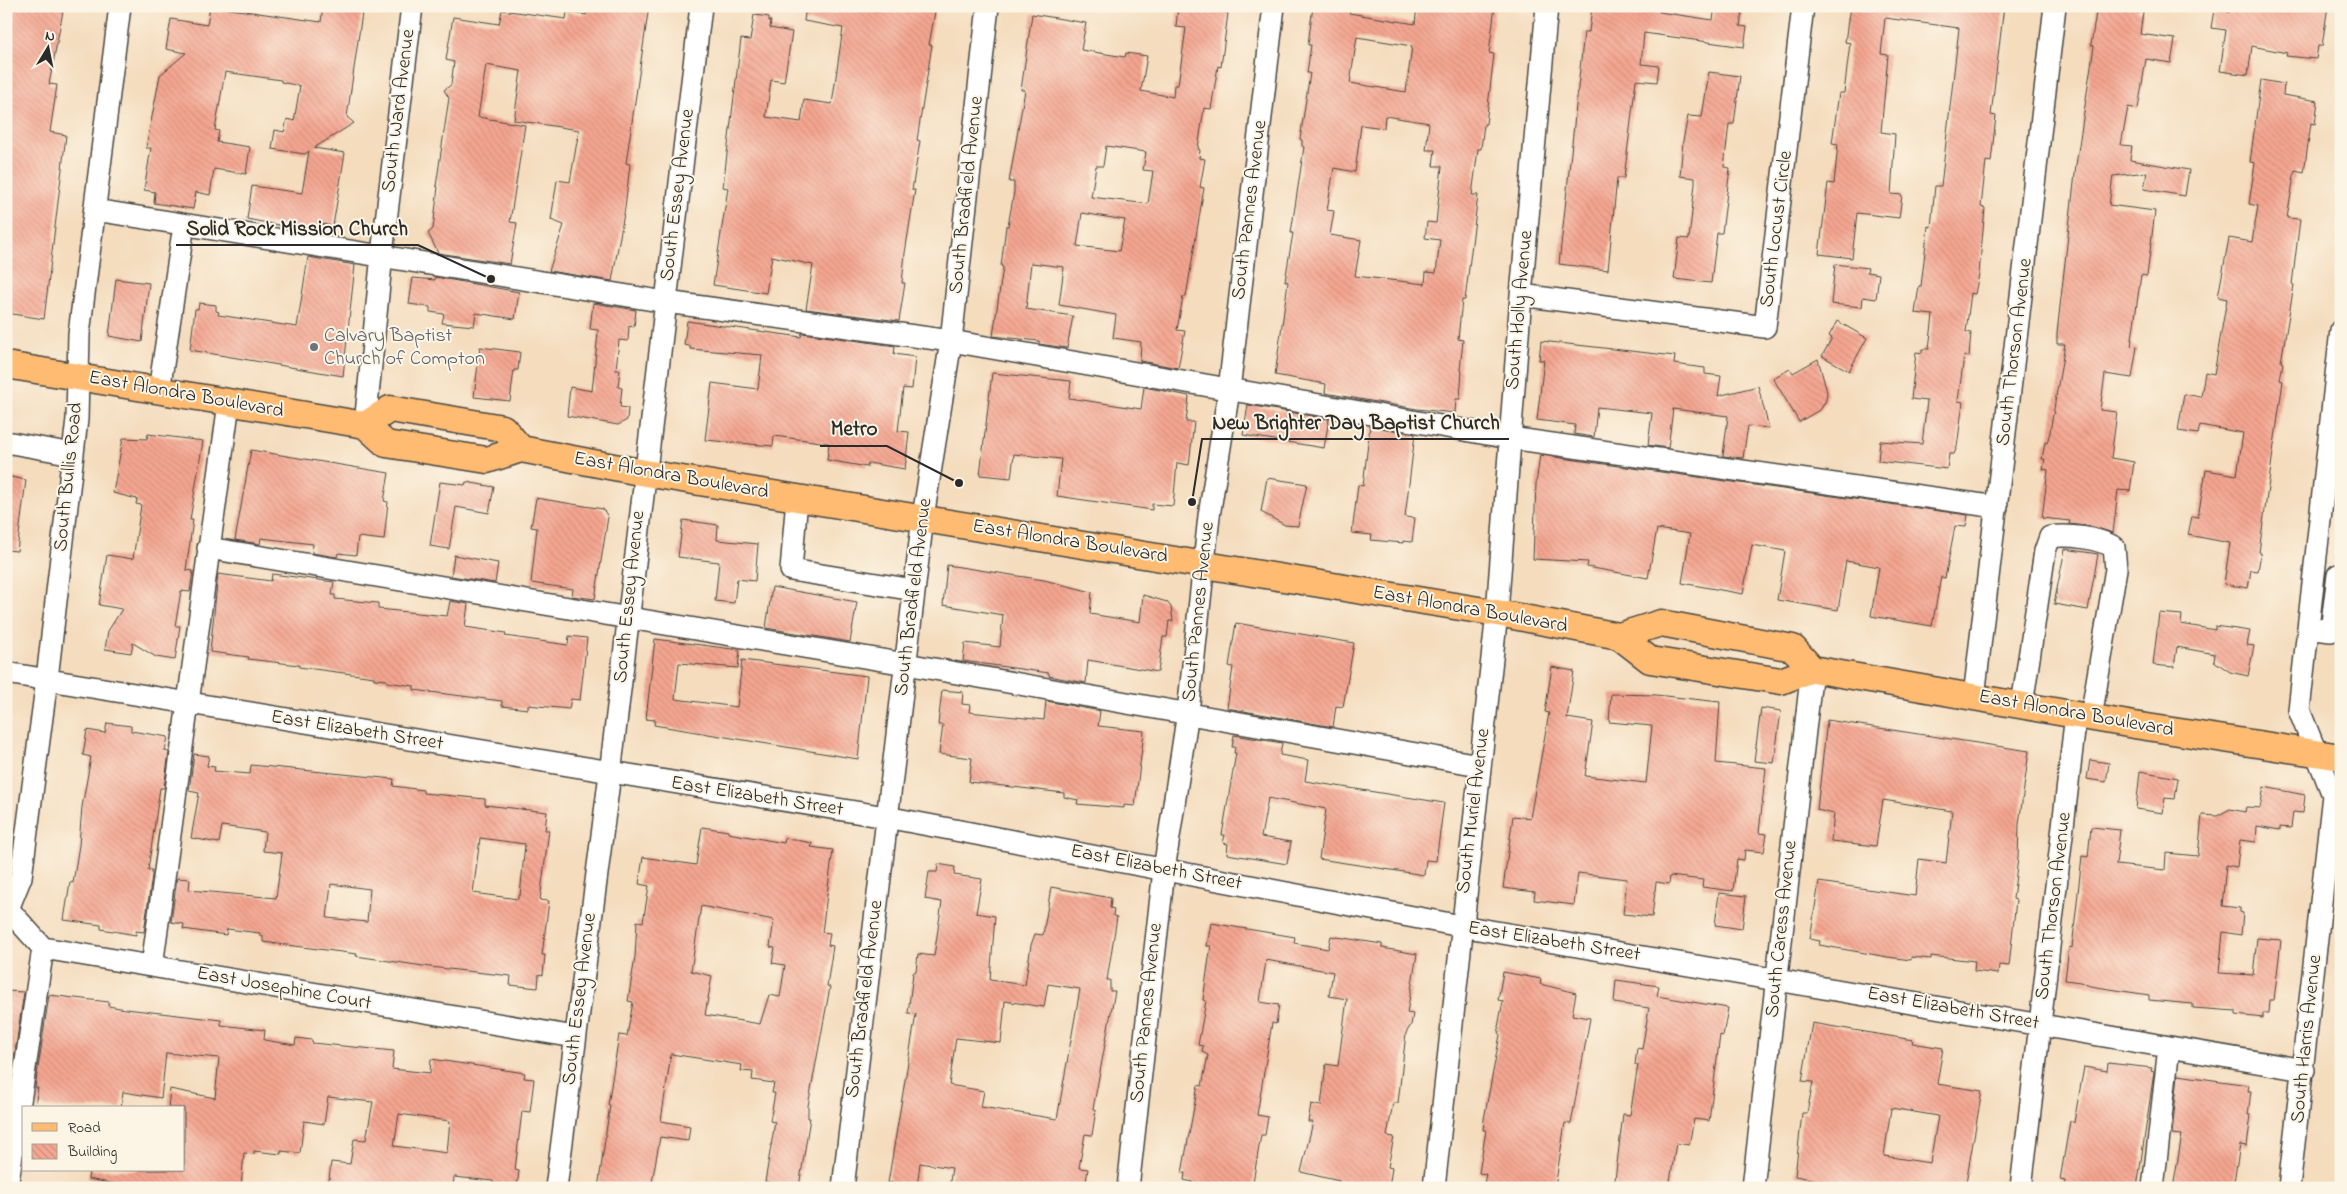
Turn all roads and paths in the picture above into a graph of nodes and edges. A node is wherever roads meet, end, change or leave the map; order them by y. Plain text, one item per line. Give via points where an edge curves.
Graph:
1 (120, 6) edge
2 (412, 6) edge
3 (701, 6) edge
4 (988, 6) edge
5 (1274, 6) edge
6 (1548, 6) edge
7 (1803, 6) edge
8 (2055, 6) edge
9 (95, 210) junction
10 (182, 238) dead end
11 (382, 254) junction
12 (1521, 295) junction
13 (666, 302) junction
14 (2341, 330) edge
15 (951, 341) junction
16 (6, 365) edge
17 (78, 377) junction
18 (1229, 390) junction
19 (159, 391) junction
20 (228, 403) junction
21 (365, 425) junction
22 (1510, 438) junction
23 (6, 442) edge
24 (521, 449) junction
25 (73, 454) junction
26 (644, 473) junction
27 (797, 498) junction
28 (1997, 507) junction
29 (923, 517) junction
30 (208, 548) junction
31 (1202, 564) junction
32 (2314, 571) junction
33 (2339, 575) edge
34 (914, 590) junction
35 (1497, 613) junction
36 (628, 619) junction
37 (2308, 628) junction
38 (1619, 636) junction
39 (906, 664) junction
40 (1812, 670) junction
41 (6, 673) edge
42 (47, 680) junction
43 (1974, 697) junction
44 (186, 703) junction
45 (2022, 705) junction
46 (1188, 712) junction
47 (2084, 716) junction
48 (2328, 755) edge
49 (1479, 765) junction
50 (610, 774) junction
51 (886, 817) junction
52 (2334, 858) edge
53 (1164, 870) junction
54 (8, 912) edge
55 (1461, 926) junction
56 (43, 948) junction
57 (152, 966) junction
58 (1777, 979) junction
59 (2040, 1024) junction
60 (575, 1037) junction
61 (2169, 1047) junction
62 (2304, 1070) junction
63 (7, 1188) edge
64 (556, 1188) edge
65 (843, 1188) edge
66 (1128, 1188) edge
67 (1434, 1188) edge
68 (1753, 1188) edge
69 (2021, 1188) edge
70 (2153, 1188) edge
71 (2289, 1188) edge

1 - 9 street, South Bullis Road
2 - 11 street, South Ward Avenue
3 - 13 street, South Essey Avenue
4 - 15 street, South Bradfield Avenue
5 - 18 street, South Pannes Avenue
6 - 12 street, South Holly Avenue
7 - 12 street, South Locust Circle via 1765,327
8 - 28 street, South Thorson Avenue
9 - 11 street
9 - 17 street, South Bullis Road via 79,334
10 - 19 street
11 - 13 street
11 - 21 street, South Ward Avenue
12 - 22 street, South Holly Avenue
13 - 15 street
13 - 26 street, South Essey Avenue
14 - 32 street, South Harris Avenue
15 - 18 street
15 - 29 street, South Bradfield Avenue
16 - 17 main road, East Alondra Boulevard
17 - 19 main road, East Alondra Boulevard
17 - 25 street, South Bullis Road
18 - 22 street
18 - 31 street, South Pannes Avenue
19 - 20 main road, East Alondra Boulevard
20 - 21 main road, East Alondra Boulevard
20 - 30 street
21 - 24 main road, East Alondra Boulevard via 386,444 487,460
21 - 24 main road via 390,409 503,428
22 - 28 street
22 - 35 street, South Holly Avenue
23 - 25 street
24 - 26 main road, East Alondra Boulevard
25 - 42 street, South Bullis Road
26 - 27 main road, East Alondra Boulevard
26 - 36 street, South Essey Avenue
27 - 29 main road, East Alondra Boulevard
27 - 34 street via 791,570
28 - 43 street, South Thorson Avenue
29 - 31 main road, East Alondra Boulevard
29 - 34 street, South Bradfield Avenue
30 - 36 street
30 - 44 street
31 - 35 main road, East Alondra Boulevard
31 - 46 street, South Pannes Avenue
32 - 33 street
32 - 37 street, South Harris Avenue
33 - 37 street via 2331,632
34 - 39 street, South Bradfield Avenue
35 - 38 main road, East Alondra Boulevard
35 - 49 street, South Muriel Avenue
36 - 39 street
36 - 50 street, South Essey Avenue
37 - 48 street, South Harris Avenue via 2299,710
38 - 40 main road, East Alondra Boulevard via 1650,660 1781,681
38 - 40 main road, East Alondra Boulevard via 1661,623 1793,648
39 - 46 street
39 - 51 street, South Bradfield Avenue
40 - 43 main road, East Alondra Boulevard
40 - 58 street, South Caress Avenue
41 - 42 street, East Elizabeth Street
42 - 44 street, East Elizabeth Street
42 - 54 street, South Bullis Road via 22,877
43 - 45 main road, East Alondra Boulevard
44 - 50 street, East Elizabeth Street
44 - 57 street
45 - 47 main road, East Alondra Boulevard
45 - 47 street, South Thorson Avenue via 2044,551 2050,538 2059,536 2106,542 2114,547 2116,569 2101,651
46 - 49 street
46 - 53 street, South Pannes Avenue
47 - 48 main road, East Alondra Boulevard
47 - 59 street, South Thorson Avenue
48 - 52 street, South Harris Avenue via 2333,795
49 - 55 street, South Muriel Avenue
50 - 51 street, East Elizabeth Street
50 - 60 street, South Essey Avenue
51 - 53 street, East Elizabeth Street
51 - 65 street, South Bradfield Avenue
52 - 62 street, South Harris Avenue
53 - 55 street, East Elizabeth Street
53 - 66 street, South Pannes Avenue
54 - 56 street
55 - 58 street, East Elizabeth Street
55 - 67 street, South Muriel Avenue
56 - 57 street, East Josephine Court
56 - 63 street
57 - 60 street, East Josephine Court
58 - 59 street, East Elizabeth Street
58 - 68 street, South Caress Avenue
59 - 61 street, East Elizabeth Street
59 - 69 street, South Thorson Avenue
60 - 64 street, South Essey Avenue
61 - 62 street, East Elizabeth Street
61 - 70 street
62 - 71 street, South Harris Avenue

